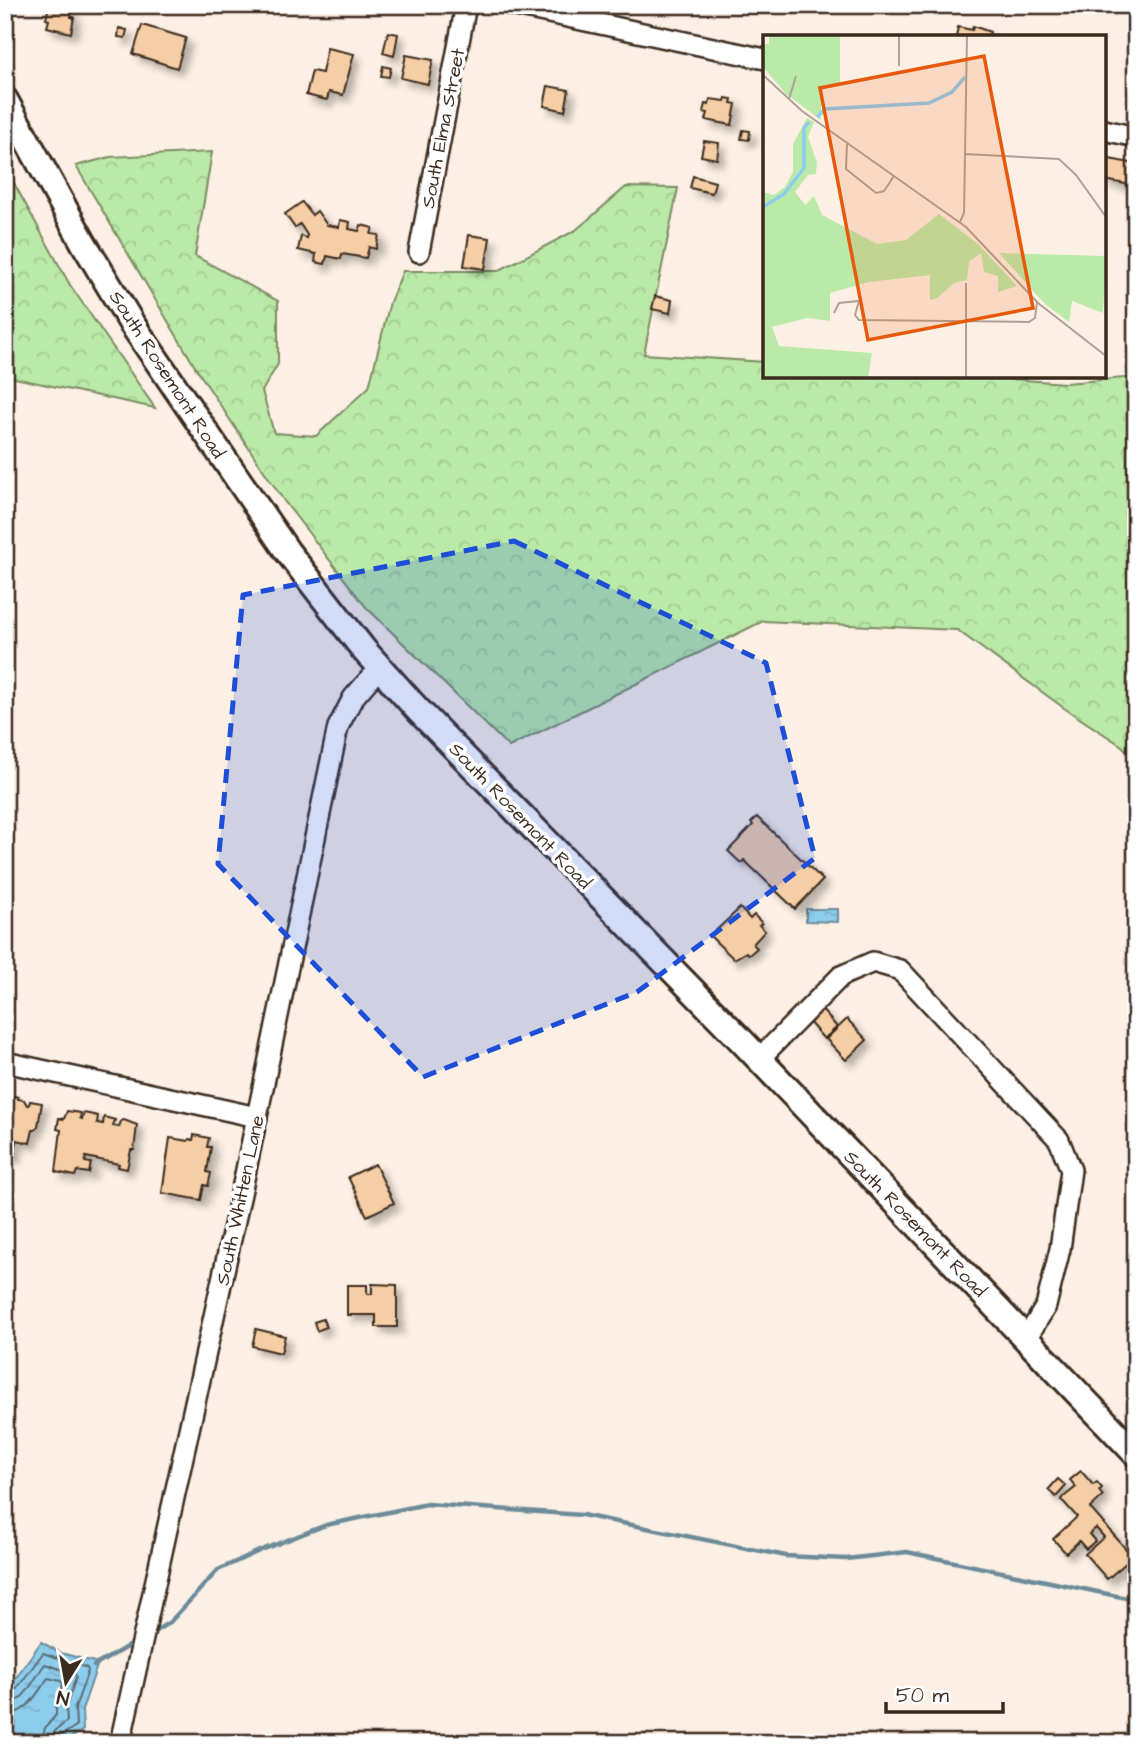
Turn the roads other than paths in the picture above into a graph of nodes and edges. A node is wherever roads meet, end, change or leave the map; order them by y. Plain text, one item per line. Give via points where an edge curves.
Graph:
1 (466, 5) edge
2 (511, 5) edge
3 (763, 59) edge
4 (5, 100) edge
5 (1106, 130) edge
6 (1136, 137) edge
7 (419, 252) dead end
8 (379, 668) junction
9 (759, 1059) junction
10 (5, 1062) edge
11 (257, 1117) junction
12 (1026, 1339) junction
13 (1136, 1454) edge
14 (120, 1743) edge

1 - 7 street, South Elma Street
2 - 3 street
4 - 8 main road, South Rosemont Road via 83,242 149,349 287,551
5 - 6 street
8 - 9 main road, South Rosemont Road
8 - 11 street, South Whitten Lane via 353,698 338,727
9 - 12 main road, South Rosemont Road
9 - 12 street via 841,976 873,962 900,970 1059,1140 1071,1170 1046,1306
10 - 11 street
11 - 14 street, South Whitten Lane
12 - 13 main road, South Rosemont Road

